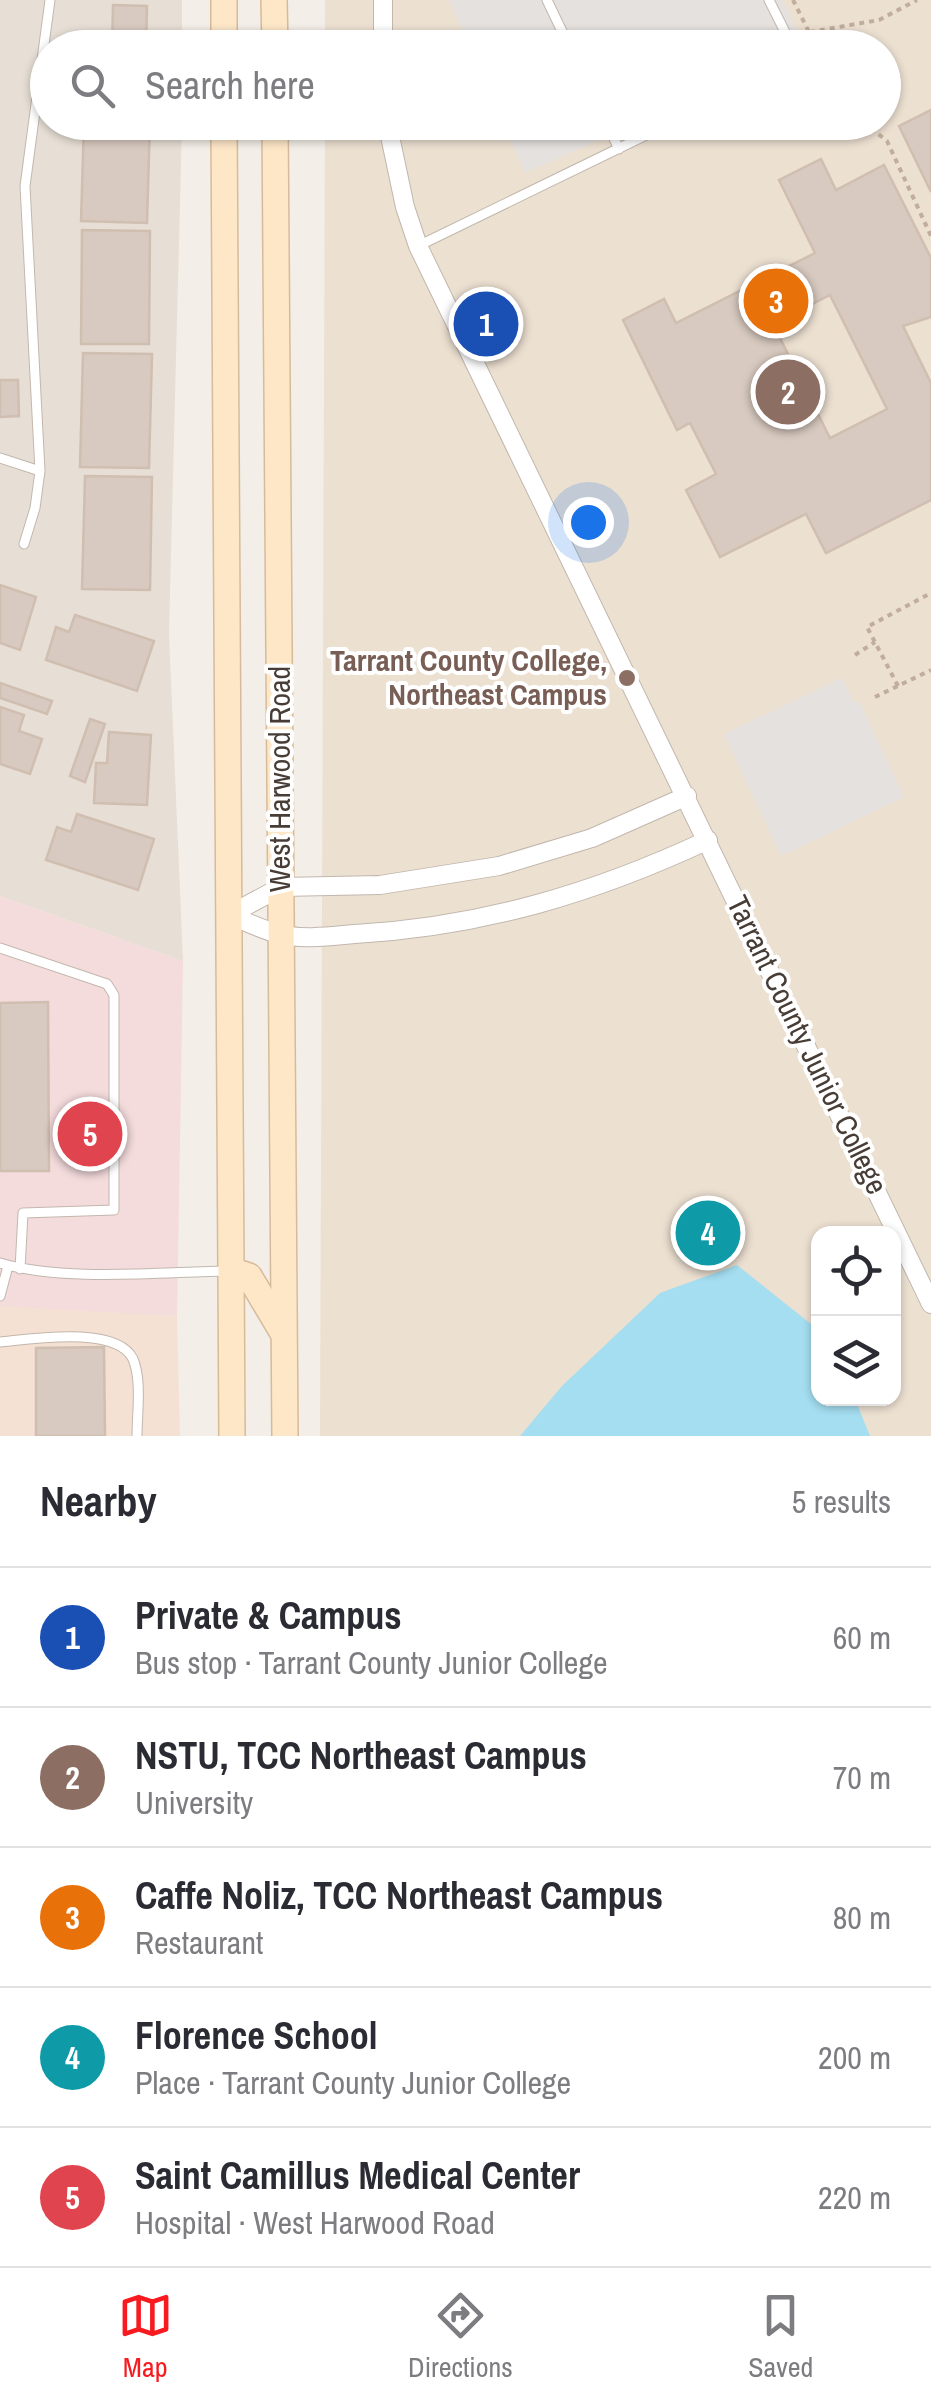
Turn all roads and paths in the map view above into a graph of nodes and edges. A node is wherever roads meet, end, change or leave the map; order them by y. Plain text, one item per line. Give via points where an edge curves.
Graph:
1 (50, 0) edge
2 (224, 0) edge
3 (274, 0) edge
4 (384, 0) edge
5 (548, 0) edge
6 (769, 0) edge
7 (793, 0) edge
8 (917, 0) edge
9 (46, 30) edge
10 (224, 30) edge
11 (275, 30) edge
12 (383, 30) edge
13 (562, 30) edge
14 (784, 30) edge
15 (809, 30) edge
16 (822, 30) edge
17 (31, 140) edge
18 (224, 140) edge
19 (276, 140) edge
20 (390, 140) edge
21 (615, 140) edge
22 (637, 140) edge
23 (885, 140) edge
24 (619, 149) junction
25 (931, 236) edge
26 (418, 246) junction
27 (0, 458) edge
28 (40, 471) junction
29 (24, 544) dead end
30 (931, 593) edge
31 (875, 642) junction
32 (855, 655) dead end
33 (931, 670) edge
34 (898, 686) junction
35 (875, 697) dead end
36 (687, 796) junction
37 (708, 840) junction
38 (281, 887) junction
39 (228, 915) junction
40 (282, 936) junction
41 (0, 948) edge
42 (4, 1264) edge
43 (20, 1269) junction
44 (231, 1270) junction
45 (0, 1296) edge
46 (931, 1304) edge
47 (284, 1334) junction
48 (0, 1342) edge
49 (137, 1436) edge
50 (232, 1436) edge
51 (284, 1436) edge

1 - 9 lane
2 - 10 main road
3 - 11 main road
4 - 12 street
5 - 13 lane
6 - 14 lane
7 - 15 path
8 - 16 path via 879,20
17 - 28 lane via 25,186
18 - 39 main road, West Harwood Road
19 - 38 main road, West Harwood Road
20 - 26 street, Tarrant County Junior College
21 - 24 lane
22 - 24 lane
23 - 25 path
24 - 26 lane
26 - 36 street, Tarrant County Junior College
27 - 28 lane
28 - 29 lane
30 - 31 path via 867,626
31 - 32 path
31 - 34 path
33 - 34 path
34 - 35 path
36 - 37 street, Tarrant County Junior College
36 - 38 street via 592,838 499,866 380,885
37 - 40 street via 612,882 519,911 403,931
37 - 46 street, Tarrant County Junior College
38 - 39 street
38 - 40 main road, West Harwood Road
39 - 40 street
39 - 44 main road, West Harwood Road
40 - 47 main road, West Harwood Road
41 - 43 lane via 107,984 114,995 114,1210 23,1213
42 - 43 lane
42 - 45 lane
43 - 44 lane
44 - 47 main road via 249,1276
44 - 50 main road, West Harwood Road
47 - 51 main road, West Harwood Road
48 - 49 lane via 86,1338 124,1347 136,1372

